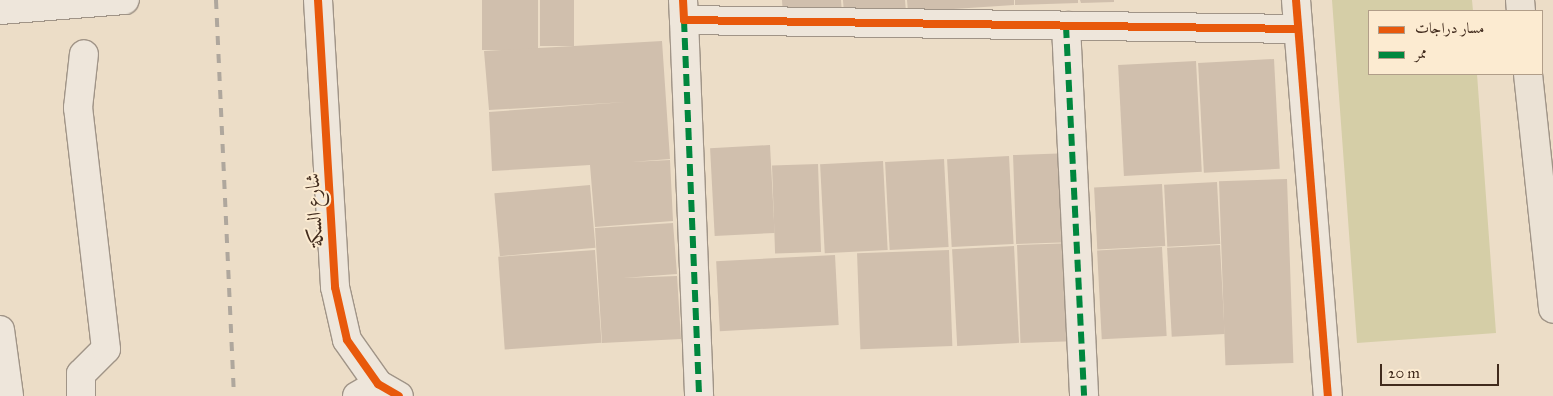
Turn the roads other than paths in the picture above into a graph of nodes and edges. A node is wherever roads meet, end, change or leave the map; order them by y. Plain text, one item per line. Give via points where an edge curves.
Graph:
1 (125, 0) edge
2 (318, 0) edge
3 (1296, 0) edge
4 (0, 10) edge
5 (683, 10) edge
6 (1066, 26) junction
7 (1298, 29) junction
8 (84, 54) dead end
9 (1528, 75) edge
10 (1553, 309) edge
11 (0, 330) edge
12 (378, 392) edge
13 (9, 396) edge
14 (81, 396) edge
15 (699, 396) edge
16 (1084, 396) edge
17 (1328, 396) edge

1 - 4 street
2 - 12 street, شارع السكة via 335,288 347,340
3 - 7 street
5 - 6 street
5 - 15 street
6 - 7 street
6 - 16 street
7 - 17 street
8 - 14 street via 78,108 106,348 81,374
9 - 10 main road
11 - 13 street

